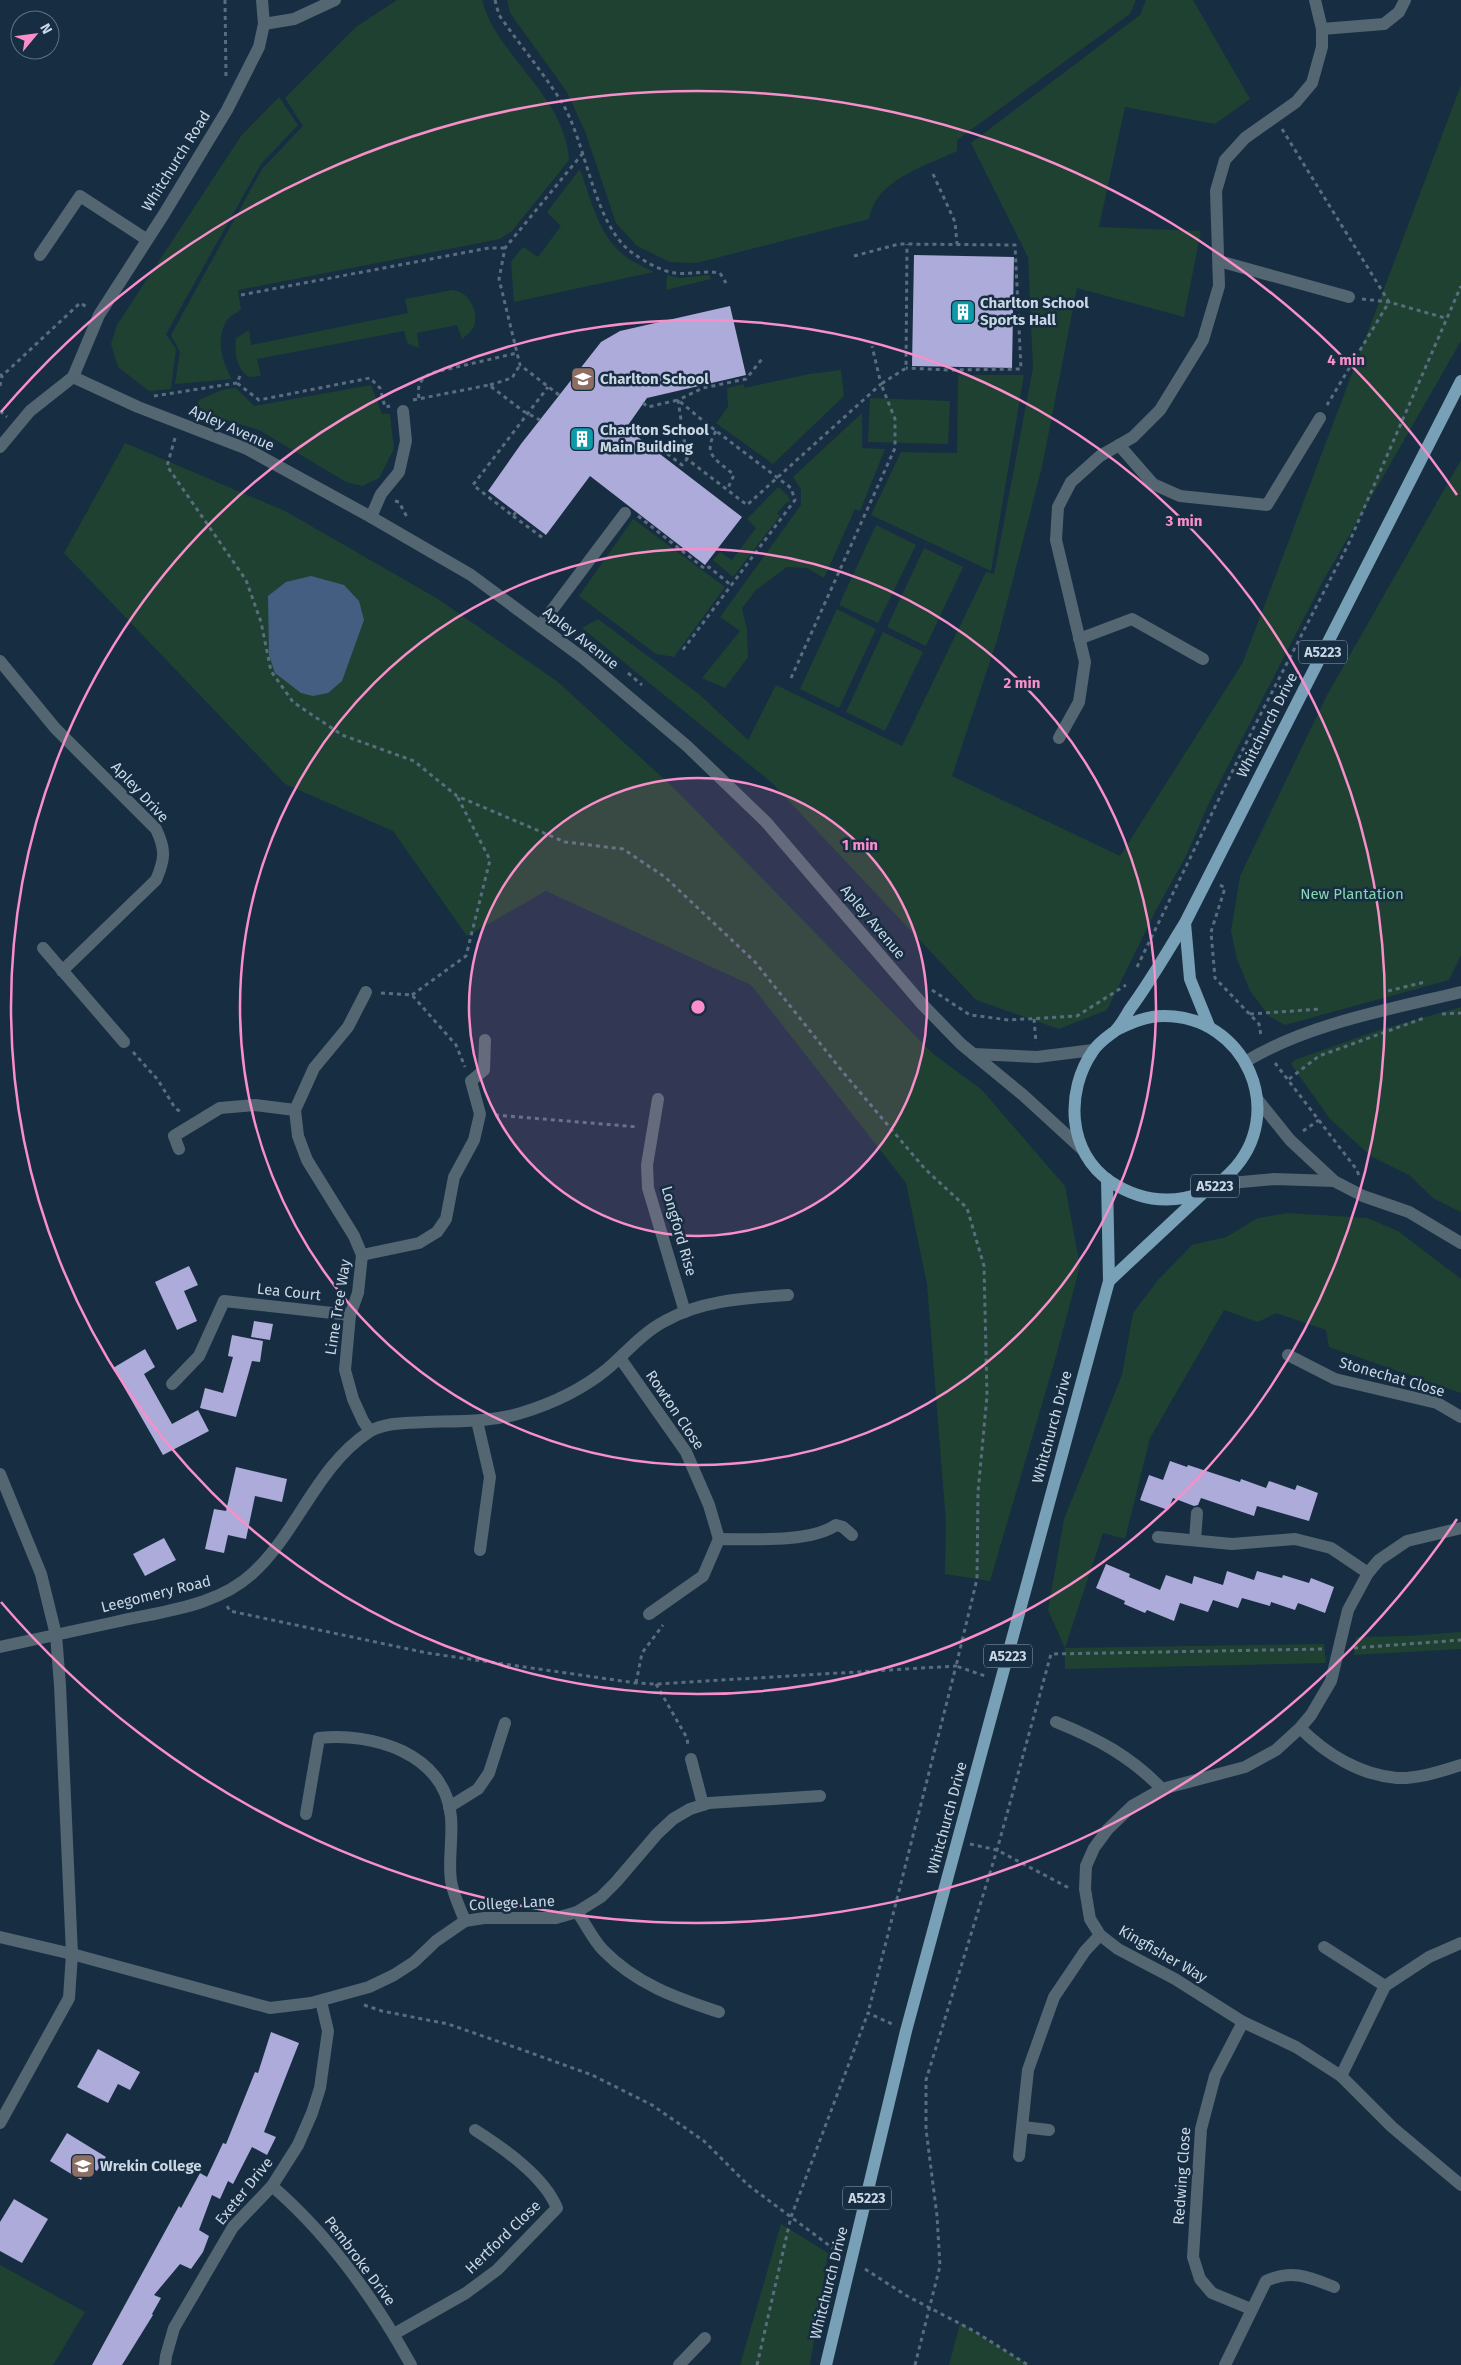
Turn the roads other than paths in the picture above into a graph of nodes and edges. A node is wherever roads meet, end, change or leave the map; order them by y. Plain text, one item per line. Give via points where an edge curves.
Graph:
1 (262, 0) edge
2 (335, 0) edge
3 (1315, 0) edge
4 (1405, 0) edge
5 (264, 24) junction
6 (1322, 29) junction
7 (146, 239) junction
8 (40, 255) dead end
9 (1219, 261) junction
10 (1349, 297) road end
11 (73, 377) junction
12 (1461, 381) edge
13 (402, 406) road end
14 (1320, 418) road end
15 (1119, 445) junction
16 (0, 447) edge
17 (625, 513) road end
18 (371, 517) junction
19 (540, 626) junction
20 (1079, 639) junction
21 (1204, 659) dead end
22 (0, 660) edge
23 (1059, 738) dead end
24 (1185, 923) junction
25 (43, 948) dead end
26 (62, 970) junction
27 (366, 992) road end
28 (1461, 992) edge
29 (1209, 1026) junction
30 (1116, 1030) junction
31 (485, 1040) dead end
32 (124, 1042) road end
33 (1093, 1050) junction
34 (973, 1054) junction
35 (1245, 1062) junction
36 (658, 1099) dead end
37 (1257, 1099) junction
38 (295, 1110) junction
39 (180, 1149) dead end
40 (1083, 1150) junction
41 (1107, 1179) junction
42 (1334, 1181) junction
43 (1219, 1184) junction
44 (1205, 1192) junction
45 (1461, 1243) edge
46 (362, 1255) junction
47 (1109, 1281) junction
48 (788, 1295) dead end
49 (685, 1312) junction
50 (350, 1315) junction
51 (1288, 1355) dead end
52 (620, 1358) junction
53 (172, 1384) dead end
54 (1461, 1417) edge
55 (477, 1421) junction
56 (370, 1431) junction
57 (0, 1474) edge
58 (1197, 1513) dead end
59 (1461, 1528) edge
60 (852, 1535) dead end
61 (1158, 1537) dead end
62 (720, 1539) junction
63 (1195, 1540) junction
64 (480, 1550) dead end
65 (1368, 1573) junction
66 (648, 1614) dead end
67 (56, 1634) junction
68 (0, 1648) edge
69 (1056, 1722) dead end
70 (505, 1723) dead end
71 (1300, 1728) junction
72 (691, 1759) road end
73 (1461, 1765) edge
74 (1162, 1789) junction
75 (820, 1796) dead end
76 (702, 1805) junction
77 (449, 1807) junction
78 (306, 1814) dead end
79 (577, 1912) junction
80 (465, 1921) junction
81 (1100, 1935) junction
82 (0, 1937) edge
83 (1461, 1943) edge
84 (1324, 1947) dead end
85 (72, 1954) junction
86 (1385, 1986) junction
87 (321, 2001) junction
88 (719, 2012) dead end
89 (1243, 2022) junction
90 (1341, 2076) junction
91 (0, 2123) edge
92 (1022, 2127) junction
93 (475, 2130) dead end
94 (1049, 2130) dead end
95 (1019, 2156) dead end
96 (1461, 2185) edge
97 (272, 2186) junction
98 (1334, 2287) dead end
99 (1251, 2308) junction
100 (394, 2334) junction
101 (704, 2338) dead end
102 (165, 2365) edge
103 (411, 2365) edge
104 (679, 2365) edge
105 (826, 2365) edge
106 (1225, 2365) edge

1 - 5 street, Whitchurch Road
2 - 5 street via 294,19
3 - 6 street
4 - 6 street via 1399,12 1384,24
5 - 7 street, Whitchurch Road via 259,47 227,110
6 - 9 street via 1322,47 1312,84 1296,102 1245,138 1225,160 1216,191
7 - 8 street via 80,196
7 - 11 street, Whitchurch Road via 99,315
9 - 10 street
9 - 15 street via 1219,286 1203,340 1160,410 1134,436
11 - 16 street via 30,411
11 - 18 street, Apley Avenue via 246,449
12 - 24 main road, Whitchurch Drive / A5223
13 - 18 street via 406,440 399,472 380,494
14 - 15 street via 1267,505 1180,496 1153,484
15 - 20 street via 1100,456 1071,482 1058,508 1056,540
17 - 19 street
18 - 19 street, Apley Avenue via 471,575
19 - 34 street, Apley Avenue via 687,746 766,822 922,1004
20 - 21 street via 1132,619
20 - 23 street via 1085,662 1079,702
22 - 26 street, Apley Drive via 54,728 156,829 163,844 164,862 156,880
24 - 29 main road via 1190,979
24 - 30 main road, Whitchurch Drive / A5223
25 - 26 street
26 - 32 street
27 - 38 street via 348,1027 314,1068
28 - 35 street via 1306,1033 1264,1050
29 - 30 main road, Whitchurch Drive / A5223 via 1186,1018 1162,1016 1138,1020
29 - 35 main road, Whitchurch Drive / A5223 via 1230,1041
30 - 33 main road, Whitchurch Drive / A5223
31 - 46 street via 484,1070 472,1081 480,1114 474,1140 454,1177 446,1219 437,1232 418,1243
33 - 34 street via 1037,1057
33 - 40 main road, Whitchurch Drive / A5223 via 1080,1073 1074,1099 1075,1125
34 - 40 street, Apley Avenue
35 - 37 main road, Whitchurch Drive / A5223 via 1254,1080
36 - 49 street, Longford Rise via 647,1164 648,1188
37 - 42 street via 1290,1140
37 - 43 main road, Whitchurch Drive / A5223 via 1255,1131 1242,1161
38 - 39 street via 255,1105 220,1108 174,1136
38 - 46 street, Lime Tree Way via 298,1136 308,1160
40 - 41 main road, Whitchurch Drive / A5223
41 - 44 main road, Whitchurch Drive / A5223 via 1124,1191 1144,1198 1165,1200
41 - 47 main road, Whitchurch Drive / A5223
42 - 43 street via 1274,1178
42 - 45 street via 1363,1196 1409,1212
43 - 44 main road, Whitchurch Drive / A5223
44 - 47 main road, Whitchurch Drive / A5223
46 - 50 street, Lime Tree Way via 358,1293
47 - 105 main road, Whitchurch Drive / A5223 via 906,2031
48 - 49 street via 742,1299
49 - 52 street via 642,1336
50 - 53 street, Lea Court via 224,1301 199,1356
50 - 56 street, Lime Tree Way via 345,1370 353,1399
51 - 54 street, Stonechat Close via 1335,1379 1437,1403
52 - 55 street via 604,1372 554,1402 518,1414
52 - 62 street, Rowton Close via 686,1452
55 - 56 street via 396,1423
55 - 64 street via 490,1477
56 - 67 street, Leegomery Road via 347,1450 323,1478 278,1546 237,1587 203,1602
57 - 67 street via 41,1574
58 - 63 street
59 - 65 street, Kingfisher Way via 1407,1541 1379,1560
60 - 62 street via 836,1525 811,1536
61 - 63 street
62 - 66 street via 703,1576
63 - 65 street via 1232,1544 1295,1540 1331,1548
65 - 71 street, Kingfisher Way via 1348,1610 1331,1680
67 - 68 street, Leegomery Road
67 - 85 street
69 - 74 street via 1125,1756
70 - 77 street via 484,1781 478,1789
71 - 73 street via 1317,1745 1364,1772 1398,1778 1428,1775
71 - 74 street, Kingfisher Way via 1276,1750 1245,1767
72 - 76 street
74 - 81 street, Kingfisher Way via 1132,1806 1108,1829 1086,1866 1086,1902 1090,1918
75 - 76 street, College Lane
76 - 79 street, College Lane via 673,1819 601,1897
77 - 78 street via 442,1788 412,1755 382,1742 338,1736 319,1738
77 - 80 street via 451,1882
79 - 80 street, College Lane via 556,1918
79 - 88 street via 602,1950 628,1972 665,1994
80 - 87 street, College Lane via 394,1975 369,1987
81 - 89 street, Kingfisher Way via 1118,1949 1175,1978
81 - 92 street via 1085,1951 1054,1997 1028,2070
82 - 85 street, College Lane
83 - 86 street via 1429,1957
84 - 86 street
85 - 87 street, College Lane via 270,2008
85 - 91 street via 68,1998
86 - 90 street
87 - 97 street, Exeter Drive via 328,2031 320,2088 298,2145
89 - 90 street, Kingfisher Way via 1296,2047
89 - 99 street, Redwing Close via 1214,2076 1201,2129 1193,2257 1200,2278 1212,2293
90 - 96 street, Kingfisher Way via 1392,2127
92 - 94 street
92 - 95 street
93 - 100 street, Hertford Close via 502,2147 536,2179 552,2196 556,2208 489,2276 466,2293
97 - 100 street, Pembroke Drive via 326,2238
97 - 102 street, Exeter Drive via 233,2227 174,2328
98 - 99 street via 1302,2274 1277,2276 1266,2280
99 - 106 street
100 - 103 street, Pembroke Drive
101 - 104 street

